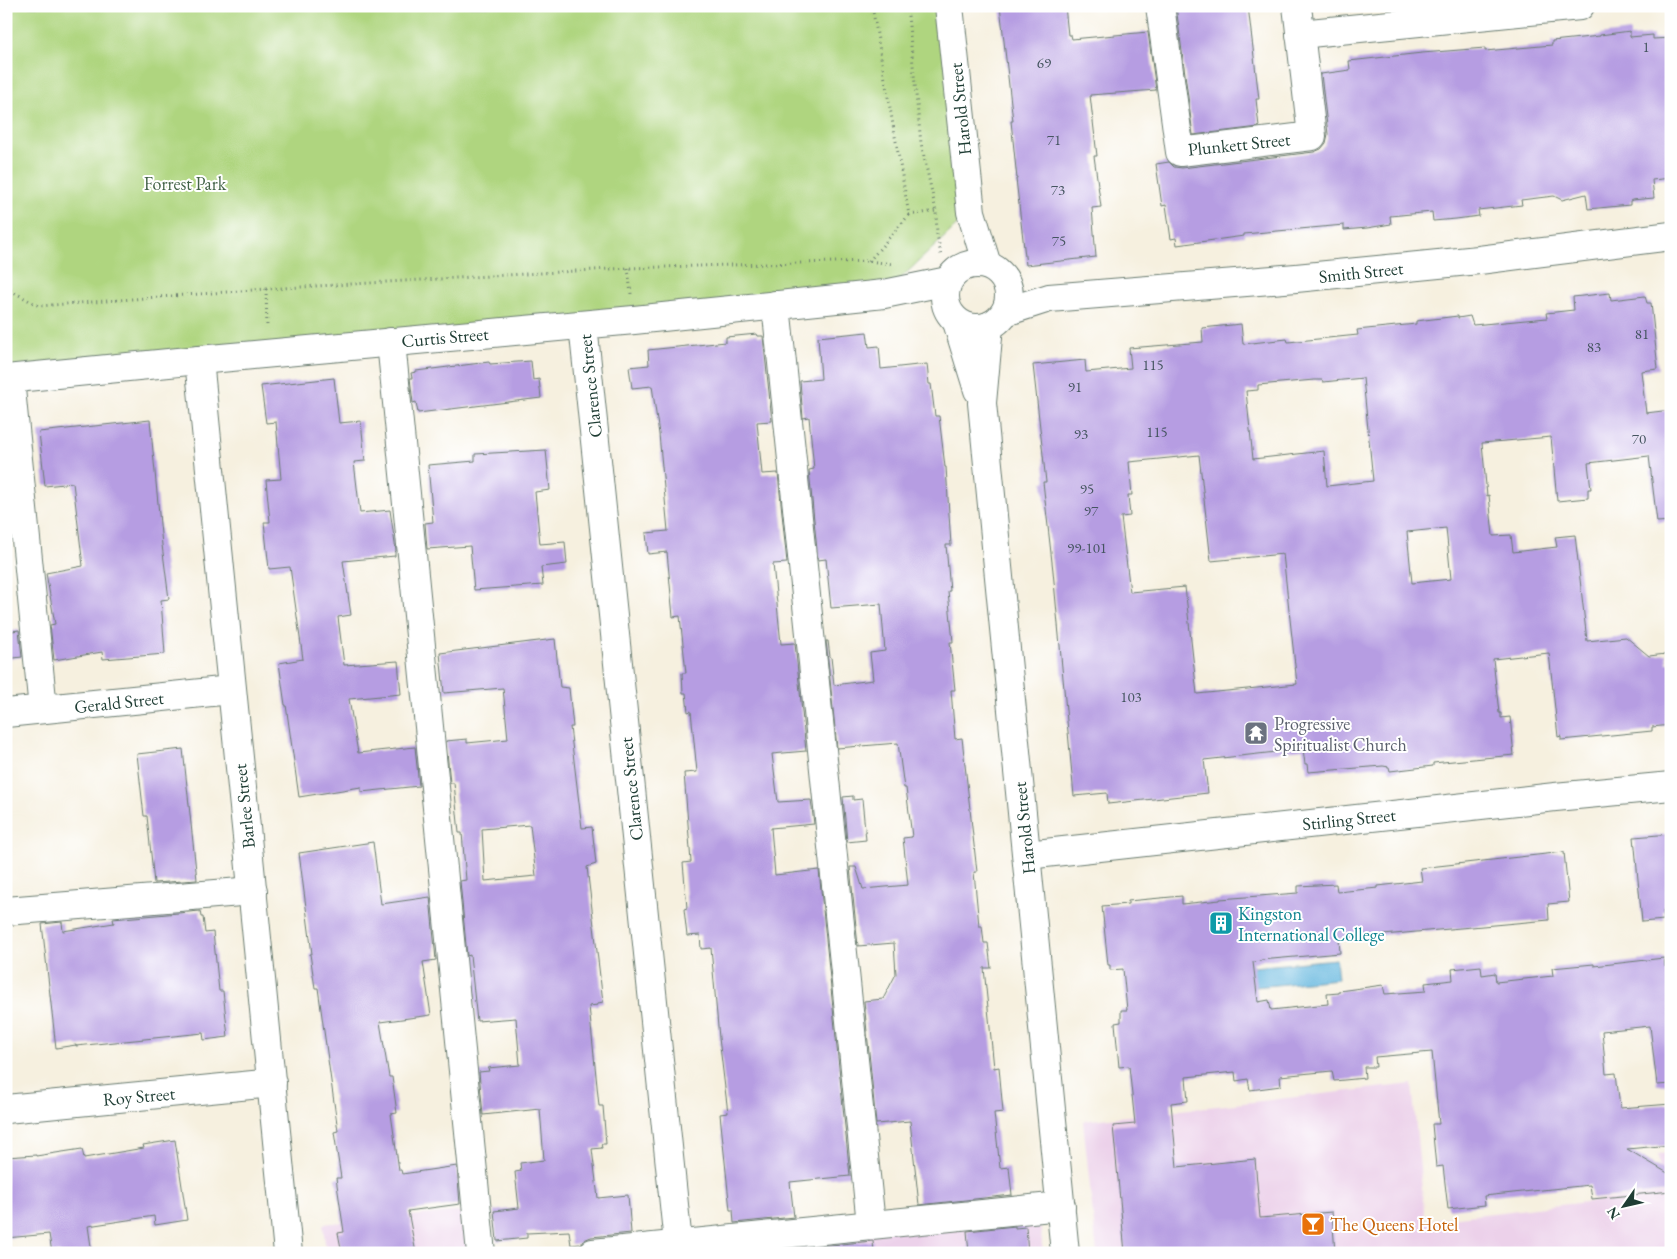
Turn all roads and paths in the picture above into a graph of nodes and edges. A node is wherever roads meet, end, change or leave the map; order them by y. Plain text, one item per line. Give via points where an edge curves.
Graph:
1 (872, 6) edge
2 (907, 6) edge
3 (949, 6) edge
4 (1160, 6) edge
5 (1297, 6) edge
6 (1580, 6) edge
7 (1300, 34) junction
8 (936, 211) junction
9 (971, 212) junction
10 (909, 215) junction
11 (1671, 236) edge
12 (869, 261) junction
13 (895, 264) dead end
14 (996, 272) junction
15 (944, 274) junction
16 (6, 288) edge
17 (266, 289) junction
18 (884, 294) junction
19 (1050, 298) junction
20 (776, 305) junction
21 (953, 317) junction
22 (997, 319) junction
23 (583, 325) junction
24 (267, 335) dead end
25 (391, 342) junction
26 (199, 360) junction
27 (8, 379) edge
28 (982, 403) junction
29 (231, 690) junction
30 (43, 710) junction
31 (6, 713) edge
32 (1671, 786) edge
33 (1026, 855) junction
34 (253, 891) junction
35 (6, 912) edge
36 (272, 1084) junction
37 (6, 1109) edge
38 (1061, 1206) junction
39 (871, 1224) junction
40 (679, 1249) edge
41 (288, 1253) edge
42 (481, 1253) edge
43 (593, 1253) edge
44 (1066, 1253) edge

1 - 10 path
2 - 8 path via 921,143
3 - 9 street, Harold Street
4 - 7 street, Plunkett Street via 1180,152 1312,136
5 - 7 street, Plunkett Street
6 - 7 street
8 - 10 path
8 - 15 path
9 - 14 street, Harold Street
9 - 15 street, Harold Street
10 - 12 path
11 - 19 street, Smith Street via 1479,260
12 - 13 path
12 - 17 path via 628,268
14 - 15 street via 970,264
14 - 19 street, Smith Street
14 - 22 street via 1009,295
15 - 18 street, Curtis Street
15 - 21 street via 944,297
16 - 17 path via 39,306
17 - 24 path
18 - 20 street, Curtis Street
18 - 21 street, Curtis Street
19 - 22 street, Smith Street
20 - 23 street, Curtis Street
20 - 39 street
21 - 22 street via 964,326 980,329
21 - 28 street, Harold Street
22 - 28 street, Harold Street
23 - 25 street, Curtis Street
23 - 40 street, Clarence Street
25 - 26 street, Curtis Street
25 - 42 street
26 - 27 street, Curtis Street
26 - 29 street, Barlee Street
27 - 30 street
28 - 33 street, Harold Street
29 - 30 street, Gerald Street
29 - 34 street, Barlee Street
30 - 31 street, Gerald Street
32 - 33 street, Stirling Street
33 - 38 street, Harold Street
34 - 35 street
34 - 36 street, Barlee Street
36 - 37 street, Roy Street
36 - 41 street, Barlee Street
38 - 39 street
38 - 44 street, Harold Street
39 - 40 street
40 - 43 street

